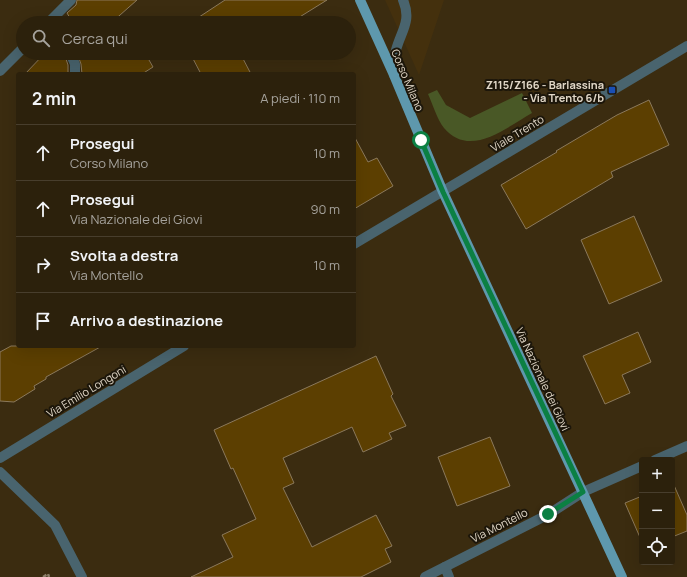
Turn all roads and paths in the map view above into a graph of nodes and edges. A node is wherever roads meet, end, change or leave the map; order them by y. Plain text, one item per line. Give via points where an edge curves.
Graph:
1 (71, 0) edge
2 (360, 0) edge
3 (402, 0) edge
4 (56, 16) edge
5 (687, 46) edge
6 (16, 55) edge
7 (74, 60) edge
8 (0, 71) edge
9 (75, 72) edge
10 (394, 75) junction
11 (443, 192) junction
12 (356, 243) edge
13 (181, 348) edge
14 (687, 446) edge
15 (662, 457) edge
16 (0, 458) edge
17 (639, 467) edge
18 (0, 472) edge
19 (583, 492) junction
20 (445, 567) junction
21 (43, 577) edge
22 (50, 577) edge
23 (82, 577) edge
24 (425, 577) edge
25 (449, 577) edge
26 (622, 577) edge

1 - 4 street
2 - 10 main road, Corso Milano
3 - 10 street via 406,6 405,28 396,50
5 - 11 street, Viale Trento
6 - 8 street
7 - 9 street
10 - 11 main road, Corso Milano
11 - 12 street
11 - 19 main road, Via Nazionale dei Giovi
13 - 16 street, Via Emilio Longoni
14 - 15 street
17 - 19 street, Via Montello
18 - 23 street via 55,525
19 - 20 street, Via Montello via 548,514
19 - 26 main road, Via Nazionale dei Giovi
20 - 24 street, Via Montello
20 - 25 street
21 - 22 path via 48,574

